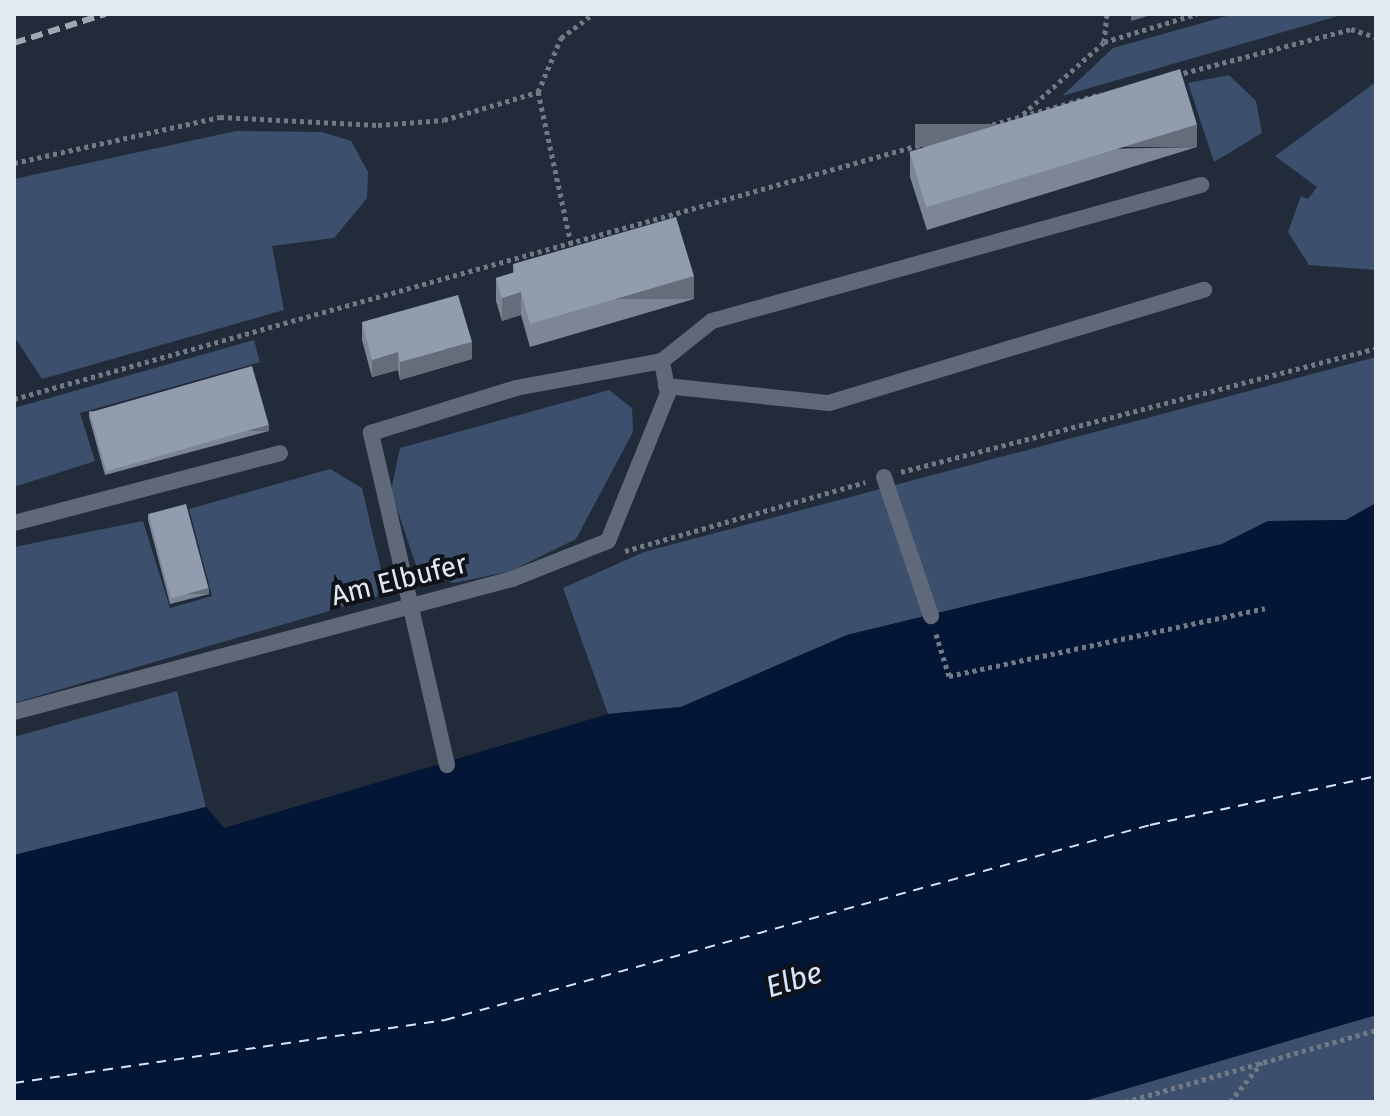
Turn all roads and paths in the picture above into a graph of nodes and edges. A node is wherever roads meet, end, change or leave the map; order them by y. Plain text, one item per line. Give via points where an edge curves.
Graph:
1 (593, 14) edge
2 (1107, 14) edge
3 (1197, 14) edge
4 (1376, 37) edge
5 (1104, 42) junction
6 (1157, 80) edge
7 (1112, 91) edge
8 (538, 92) junction
9 (1023, 114) junction
10 (14, 163) edge
11 (1201, 185) dead end
12 (571, 244) junction
13 (1204, 290) dead end
14 (1376, 348) edge
15 (662, 361) junction
16 (666, 386) junction
17 (14, 399) edge
18 (280, 453) dead end
19 (884, 477) junction
20 (14, 523) edge
21 (611, 558) dead end
22 (406, 604) junction
23 (1265, 608) dead end
24 (931, 616) joint
25 (14, 712) edge
26 (447, 765) dead end
27 (1376, 1030) edge
28 (1263, 1061) junction
29 (1125, 1102) edge
30 (1230, 1102) edge

1 - 8 path via 561,38
2 - 5 path
3 - 5 path
4 - 6 path via 1351,29
5 - 9 path
7 - 9 path
8 - 10 path via 431,121 220,117
8 - 12 path
9 - 12 path
11 - 15 lane via 712,321
12 - 17 path
13 - 16 lane via 829,403
14 - 19 path
15 - 16 lane, Am Elbufer
15 - 22 lane via 516,388 371,433
16 - 22 lane, Am Elbufer via 608,541 512,579
18 - 20 lane
19 - 21 path
19 - 24 lane
22 - 25 lane, Am Elbufer
22 - 26 lane
23 - 24 path via 949,676
27 - 28 path
28 - 29 path
28 - 30 path

